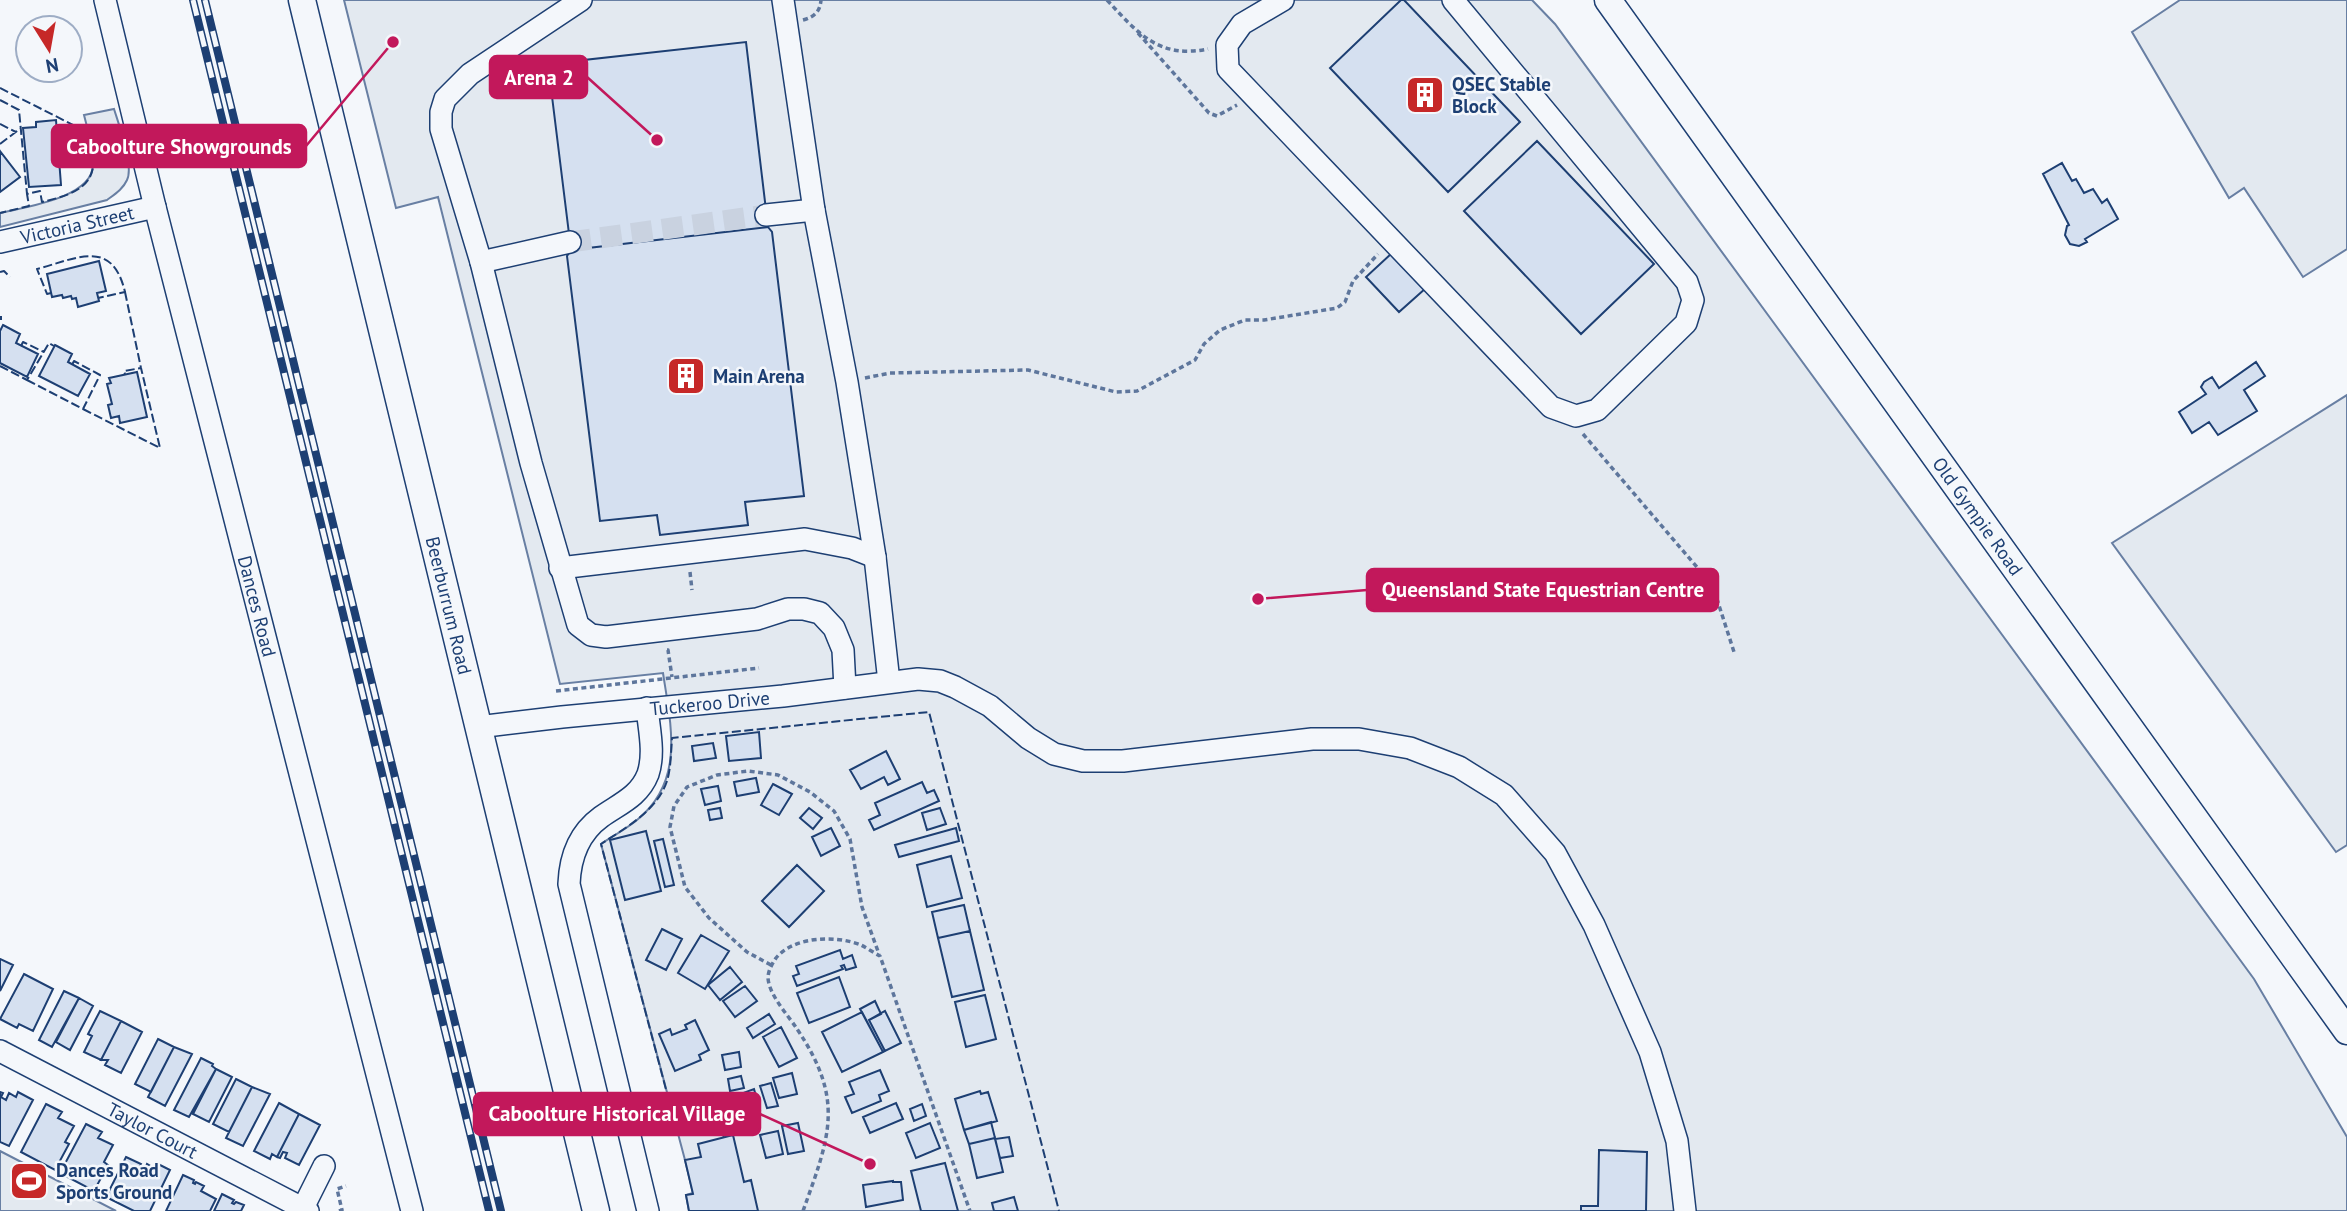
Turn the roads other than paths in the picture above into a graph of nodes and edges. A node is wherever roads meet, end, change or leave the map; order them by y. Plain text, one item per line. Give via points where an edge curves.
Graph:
1 (105, 0) edge
2 (302, 0) edge
3 (581, 0) edge
4 (783, 0) edge
5 (1283, 0) edge
6 (1452, 0) edge
7 (1608, 0) edge
8 (155, 207) junction
9 (814, 210) junction
10 (766, 215) tunnel mouth
11 (0, 242) edge
12 (570, 242) tunnel mouth
13 (481, 262) junction
14 (875, 557) junction
15 (560, 568) junction
16 (889, 682) junction
17 (845, 688) junction
18 (647, 708) junction
19 (478, 727) junction
20 (2347, 1031) edge
21 (0, 1051) edge
22 (324, 1166) dead end
23 (306, 1210) edge
24 (412, 1211) edge
25 (596, 1211) edge
26 (648, 1211) edge
27 (1685, 1211) edge

1 - 8 street, Dances Road
2 - 19 main road, Beerburrum Road
3 - 13 street via 470,74 445,99 441,129
4 - 9 street
5 - 6 street via 1242,24 1227,46 1228,69 1551,407 1576,416 1597,410 1686,323 1693,300 1687,282
7 - 20 main road, Old Gympie Road
8 - 11 street, Victoria Street
8 - 24 street, Dances Road
9 - 10 street
9 - 14 street
12 - 13 street
13 - 15 street
14 - 15 street via 805,539
14 - 16 street
15 - 17 street via 578,625 591,635 757,619 788,610 820,613 834,628 843,650
16 - 17 street, Tuckeroo Drive
16 - 27 street, Tuckeroo Drive via 940,681 990,706 1054,754 1083,761 1123,761 1312,739 1359,739 1410,748 1459,767 1504,795 1555,853 1594,925 1650,1052 1677,1141
17 - 18 street, Tuckeroo Drive
18 - 19 street, Tuckeroo Drive
18 - 26 street via 648,774 635,794 583,835 575,850 569,884
19 - 25 main road, Beerburrum Road
21 - 23 street, Taylor Court
22 - 23 street, Taylor Court

